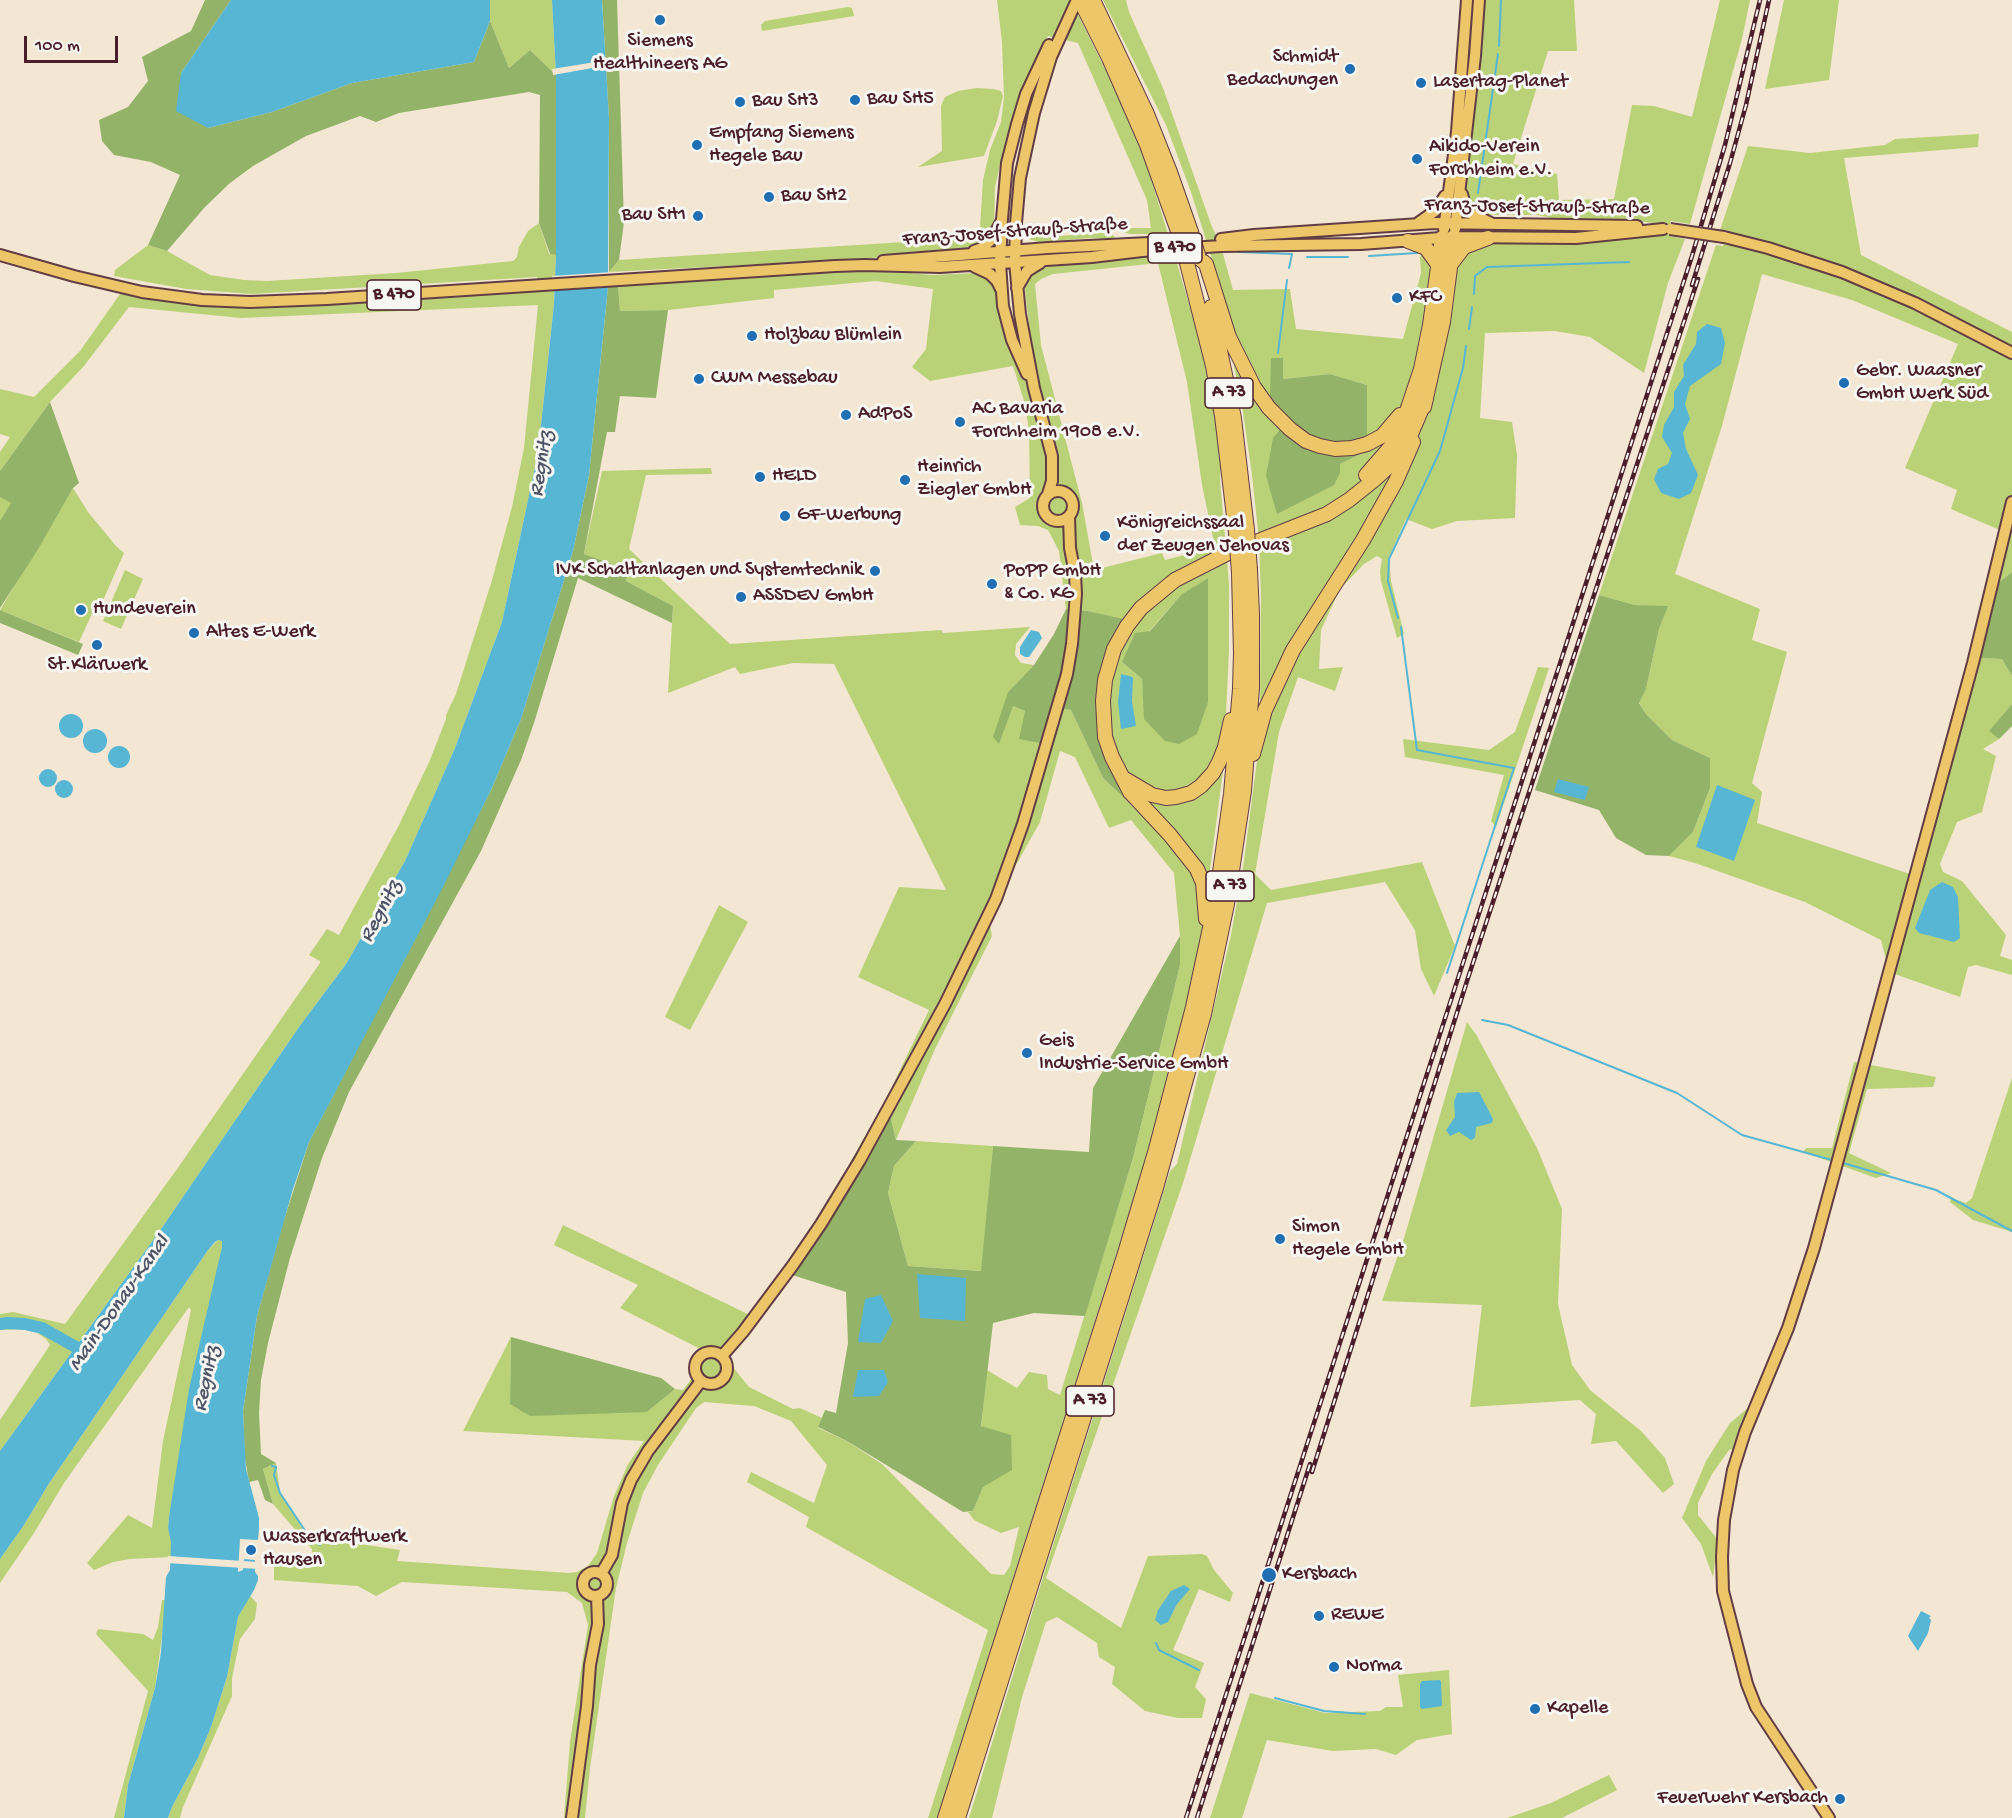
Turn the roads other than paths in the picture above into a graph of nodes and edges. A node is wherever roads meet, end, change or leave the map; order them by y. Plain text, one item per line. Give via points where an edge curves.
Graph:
1 (1078, 0) edge
2 (1467, 0) edge
3 (1479, 0) edge
4 (1094, 10) edge
5 (1068, 18) junction
6 (1461, 188) junction
7 (1449, 190) junction
8 (1002, 219) junction
9 (1016, 223) junction
10 (1415, 224) junction
11 (1495, 225) junction
12 (1666, 229) junction
13 (1316, 231) junction
14 (1449, 231) junction
15 (1488, 238) junction
16 (1408, 241) junction
17 (1302, 244) junction
18 (1048, 248) junction
19 (1015, 250) junction
20 (1001, 251) junction
21 (968, 254) junction
22 (0, 255) edge
23 (1192, 258) junction
24 (1049, 260) junction
25 (1015, 262) junction
26 (1000, 263) junction
27 (865, 265) junction
28 (969, 265) junction
29 (1445, 266) junction
30 (1017, 289) junction
31 (1002, 291) junction
32 (2012, 353) edge
33 (1034, 388) junction
34 (1415, 388) junction
35 (1426, 399) junction
36 (1052, 456) junction
37 (1065, 492) junction
38 (1048, 494) junction
39 (2012, 502) edge
40 (1069, 517) junction
41 (1052, 520) junction
42 (1279, 532) junction
43 (1070, 548) junction
44 (1244, 572) junction
45 (1240, 689) junction
46 (1123, 777) junction
47 (1244, 791) junction
48 (1206, 946) junction
49 (722, 1356) junction
50 (701, 1381) junction
51 (601, 1574) junction
52 (597, 1596) junction
53 (572, 1818) edge
54 (945, 1818) edge
55 (957, 1818) edge
56 (1829, 1818) edge

1 - 4 highway, A 73
1 - 5 main road
2 - 7 main road
3 - 6 main road
4 - 23 highway, A 73, bridge via 1147,114
5 - 8 main road via 1049,46 1026,94 1007,163
5 - 9 main road via 1051,57 1029,131
6 - 11 main road via 1467,210
6 - 14 main road
7 - 10 main road via 1435,212
7 - 14 main road
8 - 20 main road
8 - 21 main road via 989,242
9 - 18 main road via 1028,242
9 - 19 main road
10 - 13 main road, Franz-Josef-Strauß-Straße / B 470
10 - 14 main road, Franz-Josef-Strauß-Straße / B 470
11 - 12 main road, Franz-Josef-Strauß-Straße
11 - 14 main road, Franz-Josef-Strauß-Straße
12 - 15 main road, Franz-Josef-Strauß-Straße via 1576,238
12 - 32 main road, bridge via 1724,237 1842,272 1915,303
13 - 17 main road via 1304,237
13 - 18 main road, Franz-Josef-Strauß-Straße / B 470
14 - 15 main road, Franz-Josef-Strauß-Straße
14 - 16 main road, Franz-Josef-Strauß-Straße / B 470
14 - 29 highway
15 - 29 highway via 1464,247
16 - 17 main road, Franz-Josef-Strauß-Straße / B 470
16 - 29 highway via 1429,250
17 - 24 main road, Franz-Josef-Strauß-Straße / B 470 via 1174,249
18 - 19 main road, Franz-Josef-Strauß-Straße / B 470
19 - 20 main road, Franz-Josef-Strauß-Straße / B 470
19 - 25 main road
20 - 21 main road, Franz-Josef-Strauß-Straße / B 470
20 - 26 main road
21 - 27 main road, Franz-Josef-Strauß-Straße / B 470
22 - 27 main road, Franz-Josef-Strauß-Straße / B 470 via 142,292 249,302
23 - 34 highway via 1206,264 1229,337 1254,387 1269,408 1306,441 1335,449 1367,444 1394,425
23 - 44 highway, A 73, bridge via 1241,531
24 - 25 main road, Franz-Josef-Strauß-Straße / B 470
24 - 30 main road via 1027,271
25 - 26 main road, Franz-Josef-Strauß-Straße / B 470
25 - 30 main road
26 - 28 main road, Franz-Josef-Strauß-Straße / B 470
26 - 31 main road
27 - 28 main road, Franz-Josef-Strauß-Straße / B 470
28 - 31 main road via 988,272
29 - 34 highway
29 - 35 highway via 1438,347
30 - 33 main road
31 - 33 main road via 1006,323
33 - 36 main road
34 - 42 highway via 1393,444 1375,467 1346,493
35 - 42 highway via 1411,434 1374,480 1327,514
35 - 47 highway via 1418,430 1396,480 1276,683
36 - 37 main road
36 - 38 main road
37 - 38 main road
37 - 40 main road via 1073,502
38 - 41 main road via 1042,509
39 - 56 main road via 1812,1257 1745,1432 1724,1520 1723,1590 1747,1684 1756,1707
40 - 41 main road
40 - 43 main road
41 - 43 main road
42 - 46 highway via 1175,580 1141,608 1127,626 1114,650 1103,701 1106,737
43 - 49 main road via 1075,574 1075,616 1067,674 1023,824 996,899 945,1004 850,1177 794,1265
44 - 45 highway, A 73
44 - 47 highway, A 73 via 1252,614 1252,677
45 - 46 highway via 1225,747 1213,773 1201,786 1191,793 1166,798 1152,795
45 - 48 highway, A 73 via 1230,804
46 - 48 highway via 1130,792 1197,869 1203,883
47 - 55 highway, A 73 via 1212,980 1167,1150
48 - 54 highway, A 73 via 1175,1076 1125,1253
49 - 50 main road via 727,1364 724,1379 710,1385
49 - 50 main road via 707,1352 699,1358 695,1372
50 - 51 main road via 654,1441 631,1480 622,1503 612,1555
51 - 52 main road via 607,1587
51 - 52 main road via 589,1574 583,1584 587,1593
52 - 53 main road via 598,1624

